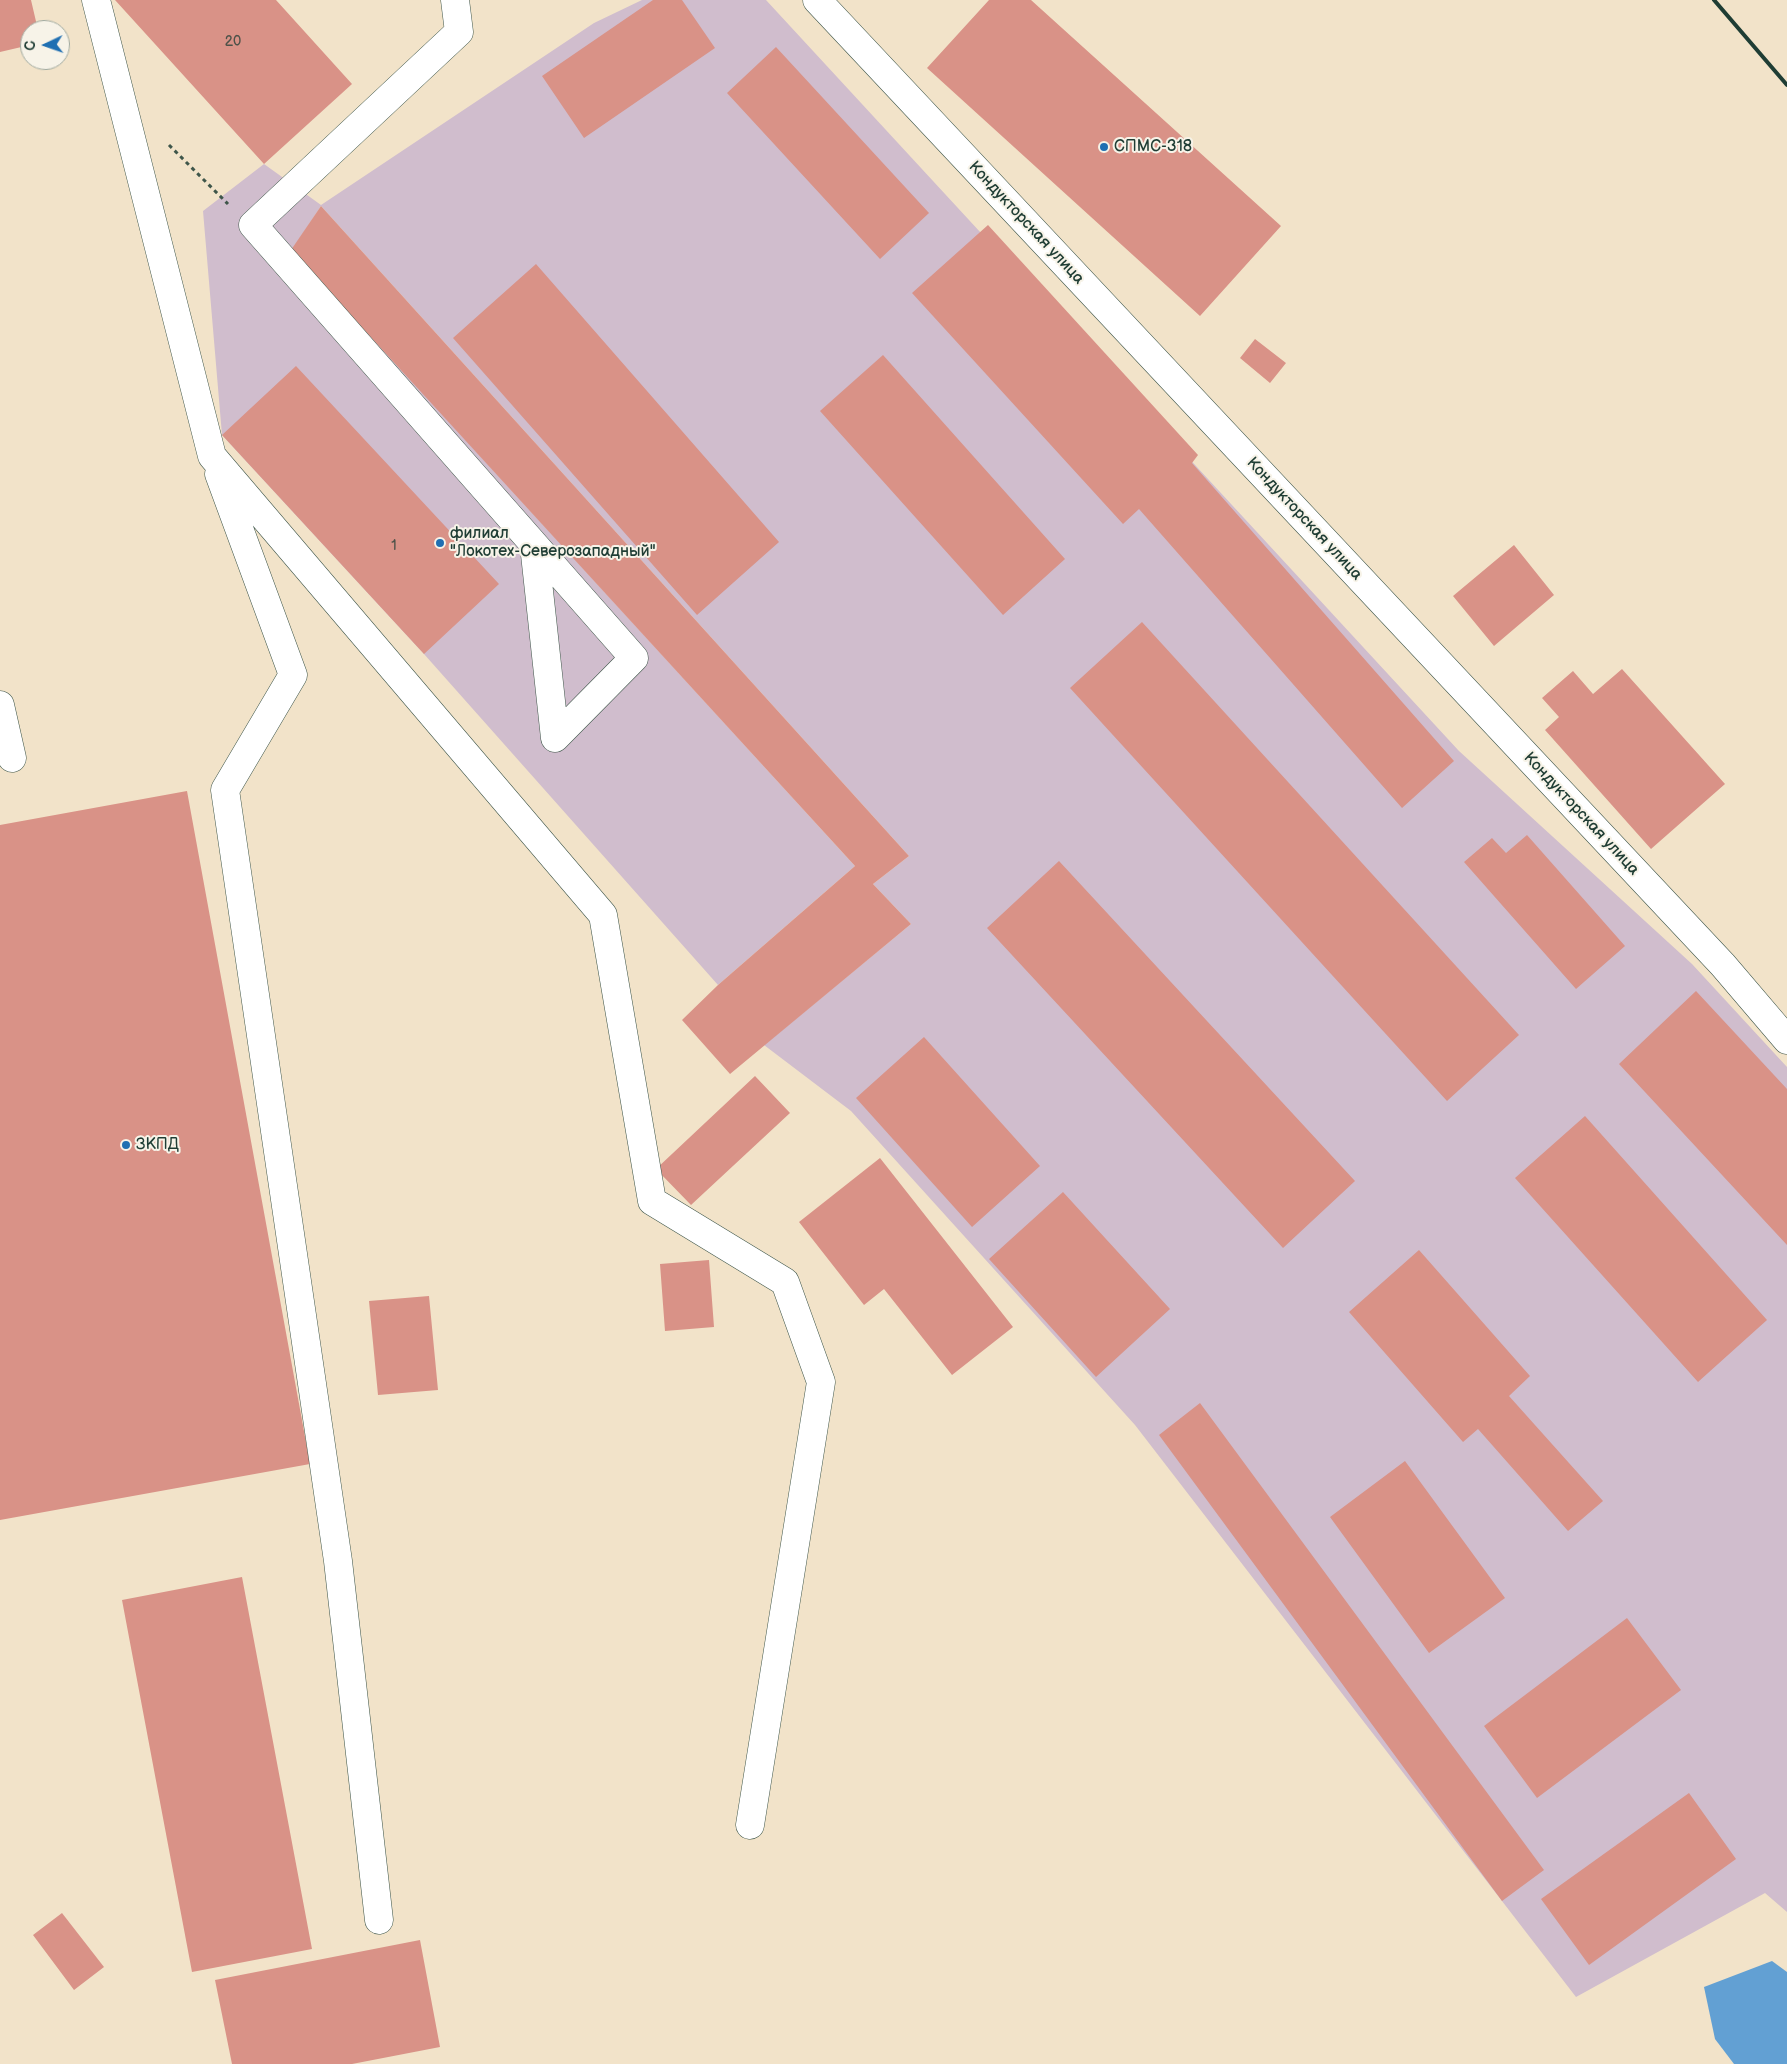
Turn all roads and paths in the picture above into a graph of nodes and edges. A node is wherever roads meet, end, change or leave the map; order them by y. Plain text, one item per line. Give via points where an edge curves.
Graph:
1 (96, 0) edge
2 (455, 0) edge
3 (817, 0) edge
4 (167, 144) dead end
5 (253, 225) junction
6 (212, 456) junction
7 (534, 545) junction
8 (0, 705) edge
9 (12, 758) dead end
10 (1787, 1040) edge
11 (750, 1825) dead end
12 (379, 1920) dead end

1 - 6 lane
2 - 5 lane via 459,32
3 - 10 lane, Кондукторская улица via 1709,950
4 - 5 path
5 - 7 lane
6 - 11 lane via 603,915 652,1201 785,1282 821,1382
6 - 12 lane via 293,675 225,790 338,1561
7 - 7 lane via 634,658 555,738 552,709
8 - 9 lane

